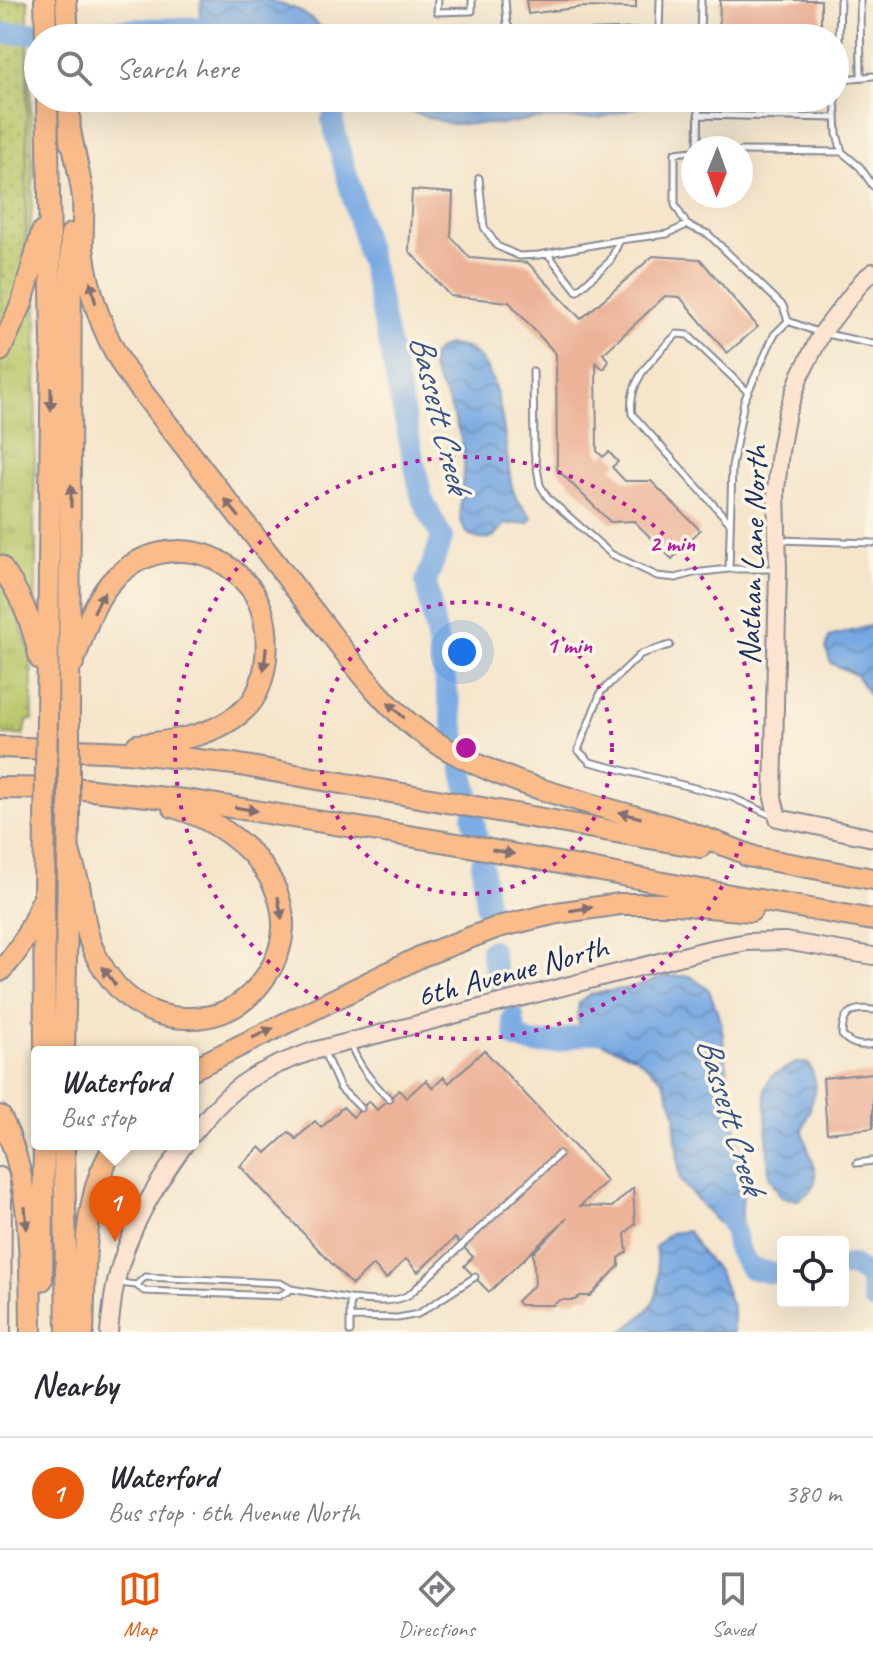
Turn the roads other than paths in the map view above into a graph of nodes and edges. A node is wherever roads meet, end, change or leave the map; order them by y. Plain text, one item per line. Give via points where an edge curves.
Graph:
1 (66, 0) edge
2 (438, 0) edge
3 (472, 0) edge
4 (505, 0) edge
5 (660, 0) edge
6 (701, 0) edge
7 (840, 0) edge
8 (860, 0) edge
9 (68, 24) edge
10 (507, 24) edge
11 (659, 24) edge
12 (700, 24) edge
13 (839, 24) edge
14 (873, 76) edge
15 (861, 77) junction
16 (849, 78) edge
17 (47, 112) edge
18 (69, 112) edge
19 (698, 112) edge
20 (836, 112) edge
21 (698, 115) junction
22 (836, 118) junction
23 (70, 130) junction
24 (696, 136) edge
25 (753, 151) edge
26 (681, 152) edge
27 (842, 152) junction
28 (479, 178) dead end
29 (873, 186) edge
30 (49, 209) junction
31 (687, 225) junction
32 (620, 240) junction
33 (548, 254) junction
34 (873, 272) edge
35 (788, 321) junction
36 (822, 333) junction
37 (873, 344) edge
38 (0, 351) edge
39 (533, 371) dead end
40 (748, 392) junction
41 (730, 523) junction
42 (778, 540) junction
43 (873, 543) edge
44 (0, 566) edge
45 (729, 569) junction
46 (778, 569) junction
47 (670, 645) dead end
48 (69, 674) junction
49 (47, 708) junction
50 (2, 747) edge
51 (84, 750) junction
52 (1, 787) edge
53 (112, 792) junction
54 (778, 818) junction
55 (873, 838) edge
56 (69, 850) junction
57 (757, 858) junction
58 (873, 879) edge
59 (44, 895) junction
60 (864, 919) edge
61 (873, 956) edge
62 (0, 971) edge
63 (873, 1010) edge
64 (350, 1042) junction
65 (873, 1044) edge
66 (45, 1046) edge
67 (64, 1046) edge
68 (323, 1049) junction
69 (199, 1066) edge
70 (389, 1099) dead end
71 (361, 1108) dead end
72 (0, 1116) edge
73 (199, 1126) edge
74 (44, 1150) edge
75 (64, 1150) edge
76 (112, 1150) edge
77 (181, 1150) edge
78 (559, 1154) dead end
79 (873, 1161) edge
80 (857, 1163) dead end
81 (0, 1176) edge
82 (2, 1200) edge
83 (475, 1277) dead end
84 (116, 1282) junction
85 (136, 1285) junction
86 (291, 1289) junction
87 (350, 1299) junction
88 (350, 1317) junction
89 (2, 1332) edge
90 (31, 1332) edge
91 (42, 1332) edge
92 (67, 1332) edge
93 (83, 1332) edge
94 (109, 1332) edge
95 (350, 1332) edge

1 - 9 highway
2 - 3 lane via 437,12 472,11
4 - 10 lane
5 - 11 lane
6 - 12 lane
7 - 13 lane
8 - 15 lane
14 - 15 lane
15 - 16 lane
17 - 30 highway
18 - 23 highway
19 - 21 lane
20 - 22 lane
21 - 22 lane
21 - 24 lane
22 - 27 lane
48 -> 23 highway
57 -> 23 highway via 498,774 433,741 386,701 117,358 97,310 83,249 83,198
25 - 27 lane
26 - 31 lane via 675,153 675,205
27 - 29 lane
28 - 33 lane via 484,227 497,246 519,256
30 - 38 highway via 22,303
30 -> 49 highway
31 - 32 lane via 667,234
31 - 35 lane via 708,234 783,306
32 - 33 lane
32 - 33 lane via 610,261 577,291
34 - 36 street, Nathan Lane North
35 - 36 lane
35 - 40 lane via 774,335
36 - 37 lane
36 - 42 street, Nathan Lane North via 787,413 776,490
39 - 45 lane via 534,451 548,498 611,554 657,576
40 - 41 lane via 732,467
40 - 41 lane via 688,335 677,334 645,367 630,402 632,414
41 - 45 lane
42 - 43 lane
42 - 46 street, Nathan Lane North
44 - 49 highway via 33,631
45 - 46 lane
46 - 54 street, Nathan Lane North via 773,798
47 - 54 lane via 641,654 601,692 578,750 590,762 731,797
48 -> 51 highway via 108,585 138,561 162,551 206,554 231,568 254,592 267,629 265,667 244,710 193,736
48 - 56 highway, bridge
49 - 59 highway, bridge
50 - 51 highway
51 - 57 highway via 234,764
52 - 53 highway
53 -> 56 highway via 207,820 254,855 277,891 282,924 278,953 267,975 238,1006 209,1017 169,1017 137,1005 114,984 89,940
53 -> 60 highway via 319,820
54 - 55 street
56 - 67 highway
57 - 58 highway
59 - 62 highway via 29,932
59 - 66 highway
69 -> 60 highway via 422,956 514,922 644,903
61 - 64 street, 6th Avenue North via 785,941 735,944
63 - 65 lane via 848,1013 842,1035 860,1046
64 - 68 street, 6th Avenue North
64 - 70 lane via 370,1079
68 - 71 lane via 340,1088
68 - 73 street, 6th Avenue North via 243,1083
72 -> 90 highway via 14,1149 24,1201
74 - 91 highway
75 - 92 highway
76 - 93 highway via 91,1209
77 - 84 street via 144,1206
78 - 87 lane via 410,1294 390,1301
79 - 80 lane
81 - 82 street
82 - 89 street
83 - 88 lane via 418,1314
84 - 85 lane
84 - 94 street
85 - 86 lane via 144,1291 279,1296
85 - 86 lane via 145,1277 280,1283
86 - 87 lane
87 - 88 lane
88 - 95 lane

